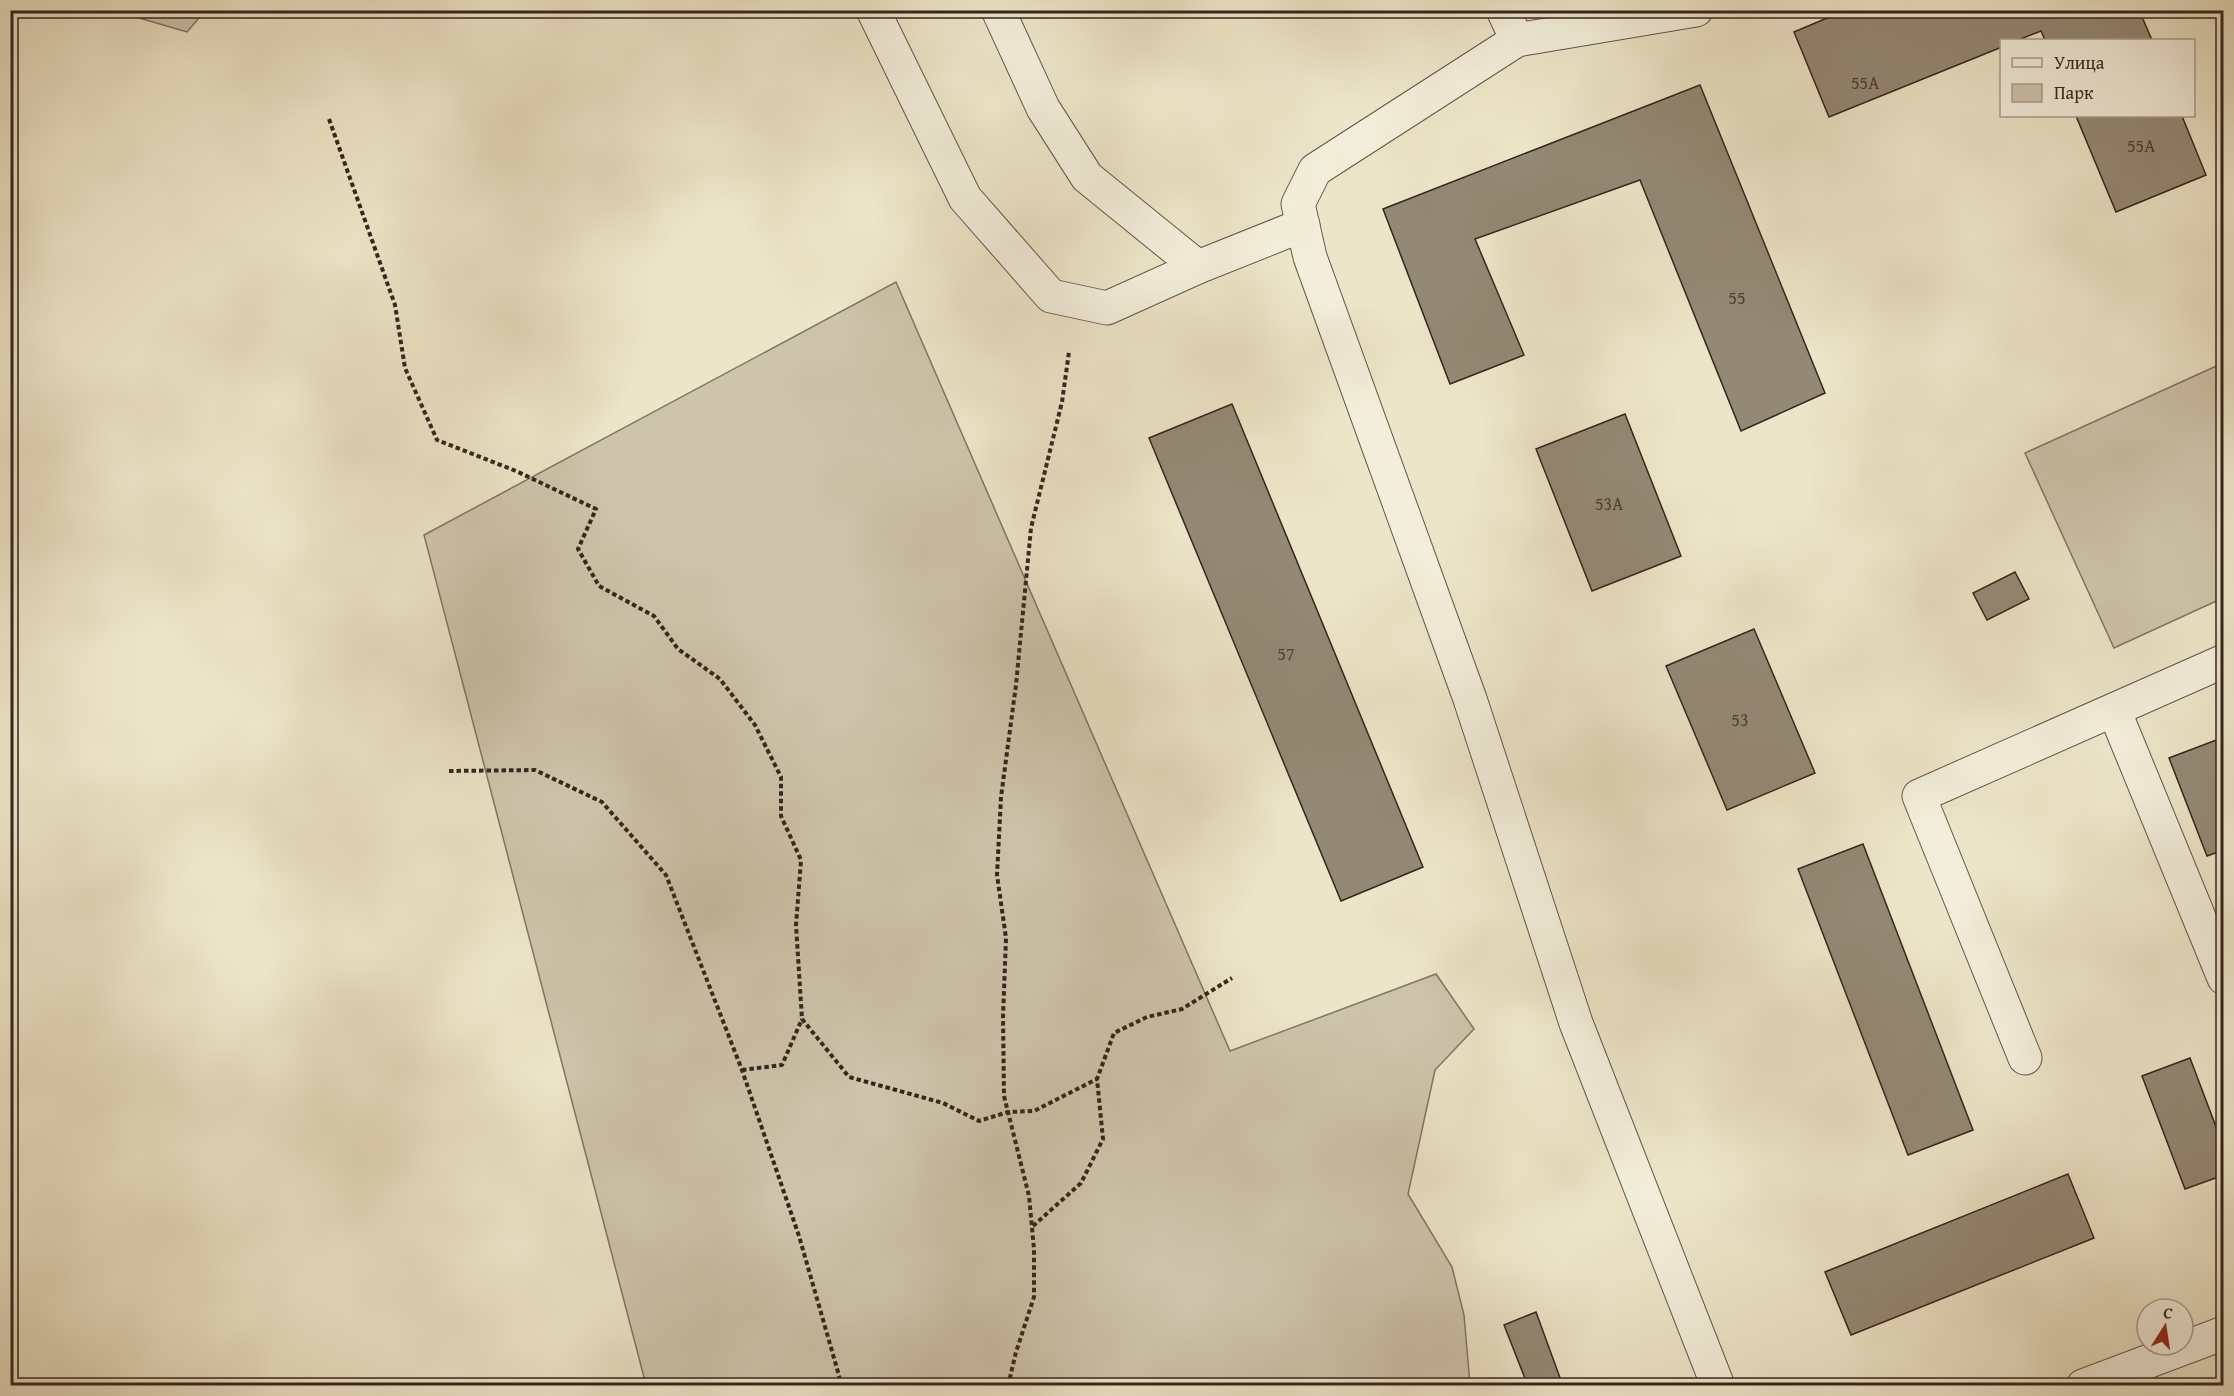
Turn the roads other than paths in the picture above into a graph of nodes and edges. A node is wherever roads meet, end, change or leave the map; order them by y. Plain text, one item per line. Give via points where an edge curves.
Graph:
1 (873, 10) edge
2 (998, 10) edge
3 (1503, 10) edge
4 (1696, 10) edge
5 (1517, 40) junction
6 (1303, 225) junction
7 (1198, 267) junction
8 (2223, 662) edge
9 (2114, 710) junction
10 (2223, 978) edge
11 (2025, 1058) dead end
12 (2223, 1334) edge
13 (1718, 1386) edge
14 (2083, 1386) edge

1 - 7 street via 965,198 1050,296 1107,308
2 - 7 street via 1044,108 1087,177
3 - 5 street
4 - 5 street
5 - 6 street via 1315,170 1298,204
6 - 7 street
6 - 13 street via 1310,257 1470,699 1576,1023
8 - 9 street
9 - 10 street
9 - 11 street via 1919,796
12 - 14 street

